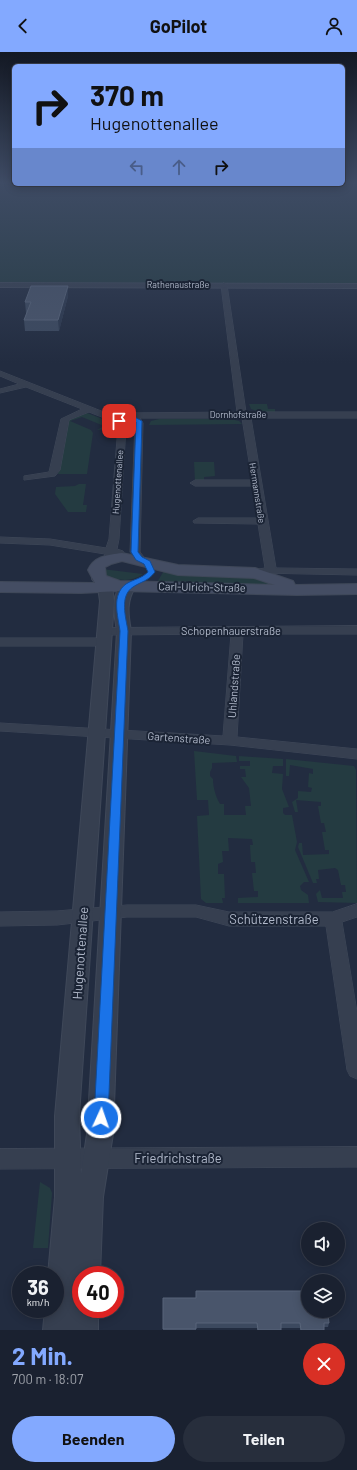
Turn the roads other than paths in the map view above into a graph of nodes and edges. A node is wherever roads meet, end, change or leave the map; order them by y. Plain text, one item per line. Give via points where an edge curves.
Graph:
1 (0, 285) edge
2 (224, 285) junction
3 (357, 286) edge
4 (0, 373) edge
5 (27, 384) junction
6 (0, 391) edge
7 (90, 409) junction
8 (105, 415) junction
9 (244, 415) junction
10 (357, 415) edge
11 (131, 416) junction
12 (119, 421) junction
13 (27, 478) dead end
14 (195, 483) dead end
15 (256, 483) junction
16 (198, 521) dead end
17 (262, 521) junction
18 (0, 540) edge
19 (111, 554) junction
20 (142, 560) junction
21 (271, 570) junction
22 (357, 572) edge
23 (254, 573) junction
24 (0, 587) edge
25 (113, 589) junction
26 (351, 589) edge
27 (357, 630) edge
28 (124, 631) junction
29 (237, 631) junction
30 (104, 637) junction
31 (0, 642) edge
32 (0, 727) edge
33 (97, 732) junction
34 (119, 733) junction
35 (230, 741) junction
36 (357, 754) edge
37 (357, 910) edge
38 (110, 912) junction
39 (82, 915) junction
40 (0, 919) edge
41 (333, 919) junction
42 (357, 1070) edge
43 (357, 1157) edge
44 (0, 1159) edge
45 (68, 1159) junction
46 (96, 1159) junction
47 (86, 1266) edge
48 (84, 1318) edge
49 (58, 1330) edge
50 (83, 1330) edge

1 - 2 street, Rathenaustraße
2 - 3 street, Rathenaustraße
2 - 9 street, Hermannstraße
4 - 5 street
5 - 6 street
5 - 7 street
7 - 8 street
7 - 13 street via 65,419 52,474
8 - 11 street
8 - 12 street
9 - 10 street, Dornhofstraße
9 - 11 street, Dornhofstraße
9 - 15 street, Hermannstraße
11 - 12 street, Dornhofstraße
11 - 20 street, Hugenottenallee via 139,423 134,552
12 - 19 street, Hugenottenallee via 122,427
14 - 15 street
15 - 17 street, Hermannstraße
16 - 17 street
17 - 21 street, Hermannstraße
18 - 19 street via 50,542
19 - 20 main road
19 - 25 main road via 98,565
20 - 23 main road via 178,570
20 - 25 main road, Hugenottenallee via 151,569 149,576
21 - 22 street
21 - 23 street
23 - 26 main road via 299,586
24 - 25 main road, Carl-Ulrich-Straße
25 - 26 main road, Carl-Ulrich-Straße via 148,586
25 - 28 street
25 - 30 street, Hugenottenallee via 107,601
27 - 29 street, Schopenhauerstraße
28 - 29 street, Schopenhauerstraße
28 - 30 street, Schopenhauerstraße
28 - 34 street
29 - 35 street, Uhlandstraße
30 - 31 street, Schopenhauerstraße
30 - 33 street, Hugenottenallee
32 - 33 street, Gartenstraße
33 - 34 street, Gartenstraße
33 - 39 street, Hugenottenallee
34 - 35 street, Gartenstraße
34 - 38 street
35 - 36 street, Gartenstraße
37 - 41 street, Schützenstraße
38 - 39 street, Schützenstraße
38 - 41 street, Schützenstraße via 196,911 229,919
38 - 46 street via 100,1134
39 - 40 street, Schützenstraße
39 - 45 street, Hugenottenallee via 67,1116
41 - 42 street
43 - 46 street, Friedrichstraße
44 - 45 street, Friedrichstraße
45 - 46 street, Friedrichstraße
45 - 49 street, Hugenottenallee via 68,1197
46 - 47 street via 90,1197
48 - 50 street

